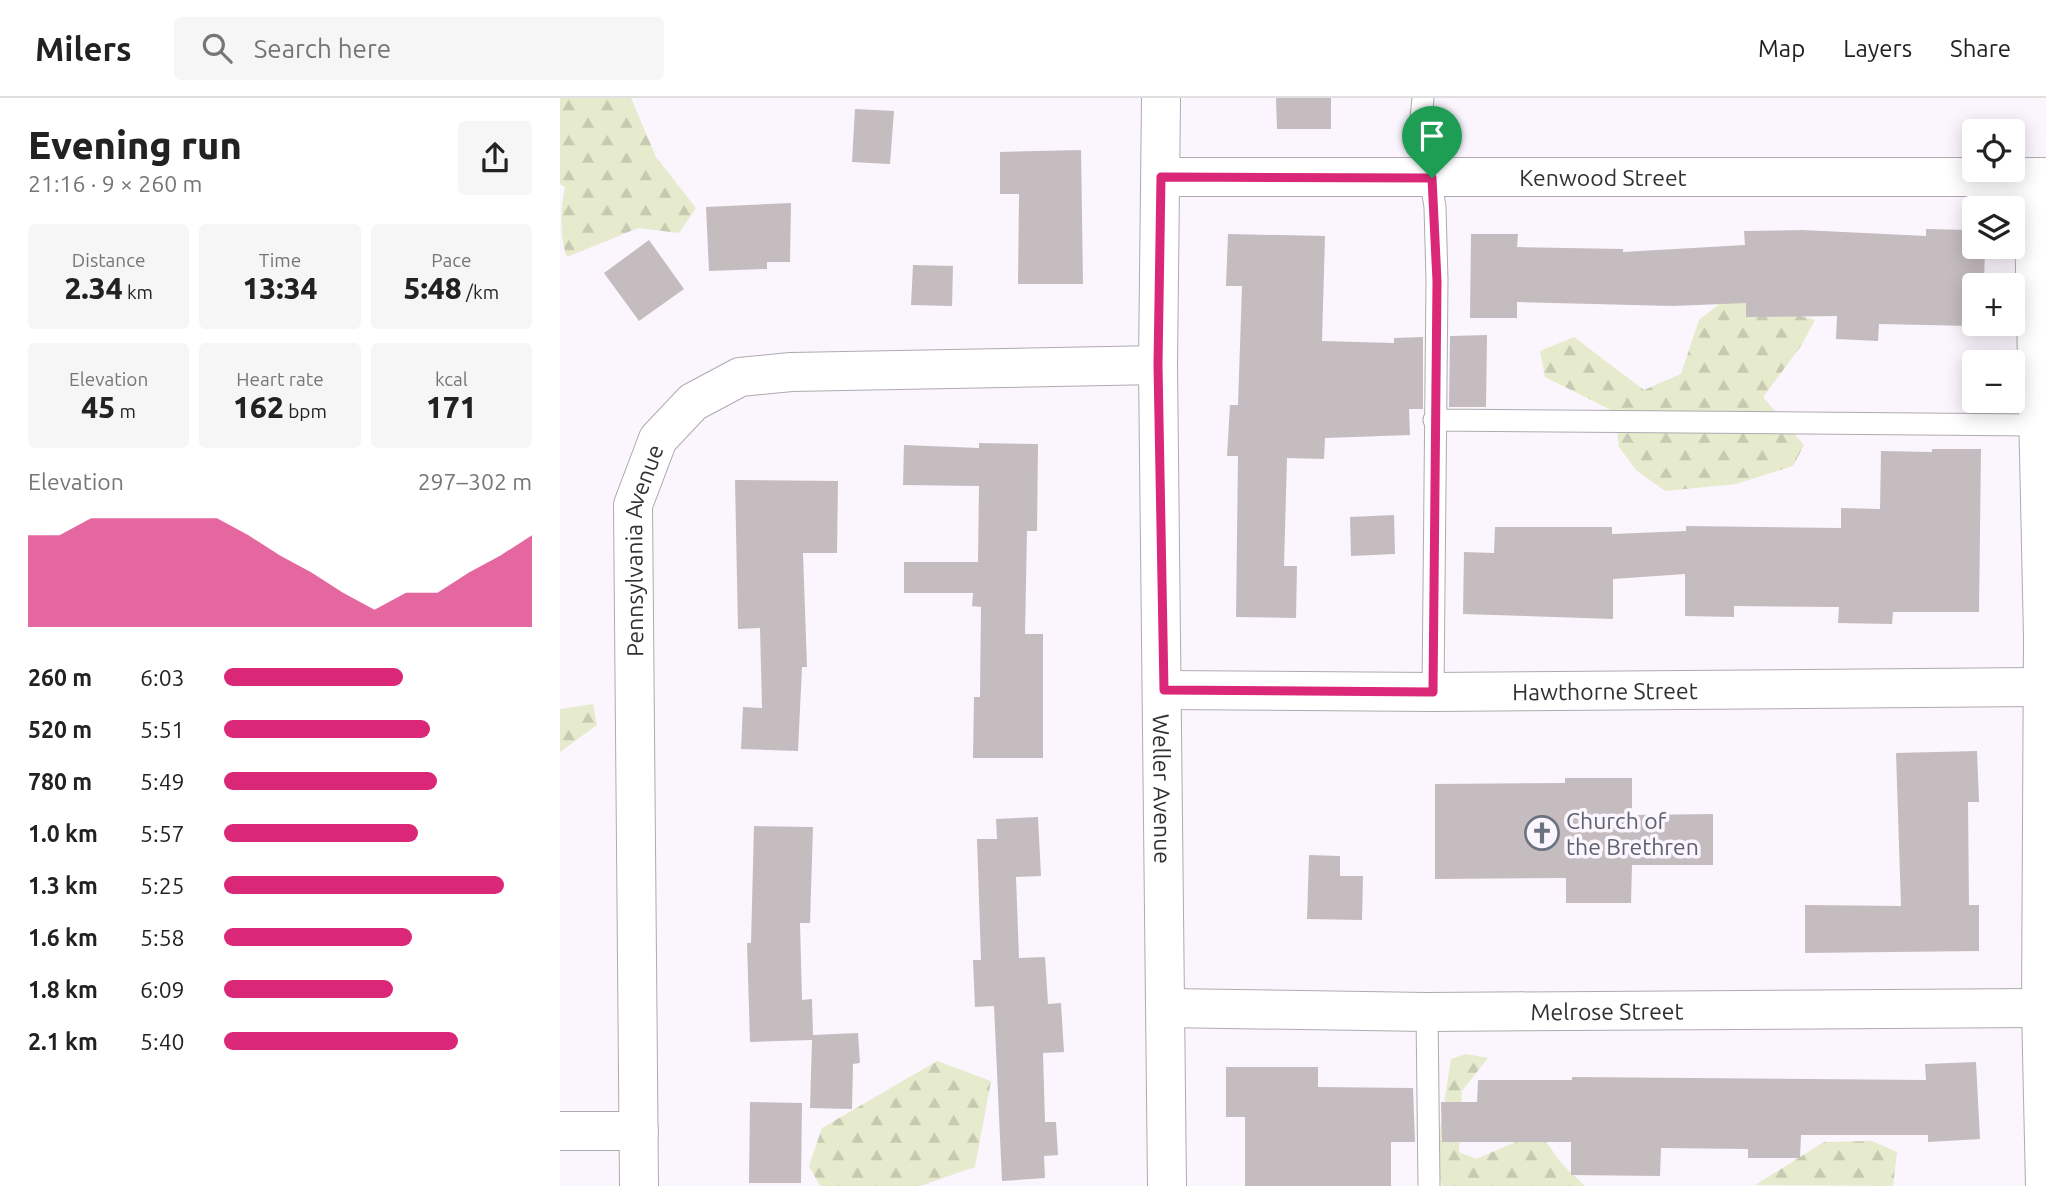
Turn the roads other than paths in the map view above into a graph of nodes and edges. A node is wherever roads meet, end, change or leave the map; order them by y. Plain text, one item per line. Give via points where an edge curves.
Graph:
1 (1161, 98) edge
2 (1423, 98) edge
3 (1161, 177) junction
4 (2039, 177) edge
5 (1432, 178) junction
6 (1158, 365) junction
7 (1434, 420) junction
8 (2038, 425) junction
9 (2044, 687) edge
10 (1164, 690) junction
11 (1433, 692) junction
12 (1166, 1008) junction
13 (2043, 1008) edge
14 (1427, 1012) junction
15 (560, 1130) edge
16 (639, 1131) junction
17 (639, 1186) edge
18 (1167, 1186) edge
19 (1429, 1186) edge
20 (2045, 1186) edge

1 - 3 street, Weller Avenue
2 - 5 lane via 1421,118
3 - 5 street, Kenwood Street
3 - 6 street, Weller Avenue
4 - 5 street, Kenwood Street
4 - 8 street
5 - 7 lane via 1437,281
6 - 10 street, Weller Avenue
6 - 16 street, Pennsylvania Avenue via 791,372 740,377 693,402 658,439 633,505
7 - 8 lane
7 - 11 lane
8 - 9 street
9 - 11 street, Hawthorne Street
9 - 13 street
10 - 11 street, Hawthorne Street
10 - 12 street, Weller Avenue
12 - 14 street, Melrose Street
12 - 18 street, Weller Avenue
13 - 14 street, Melrose Street
13 - 20 street
14 - 19 lane
15 - 16 street
16 - 17 street, Pennsylvania Avenue

